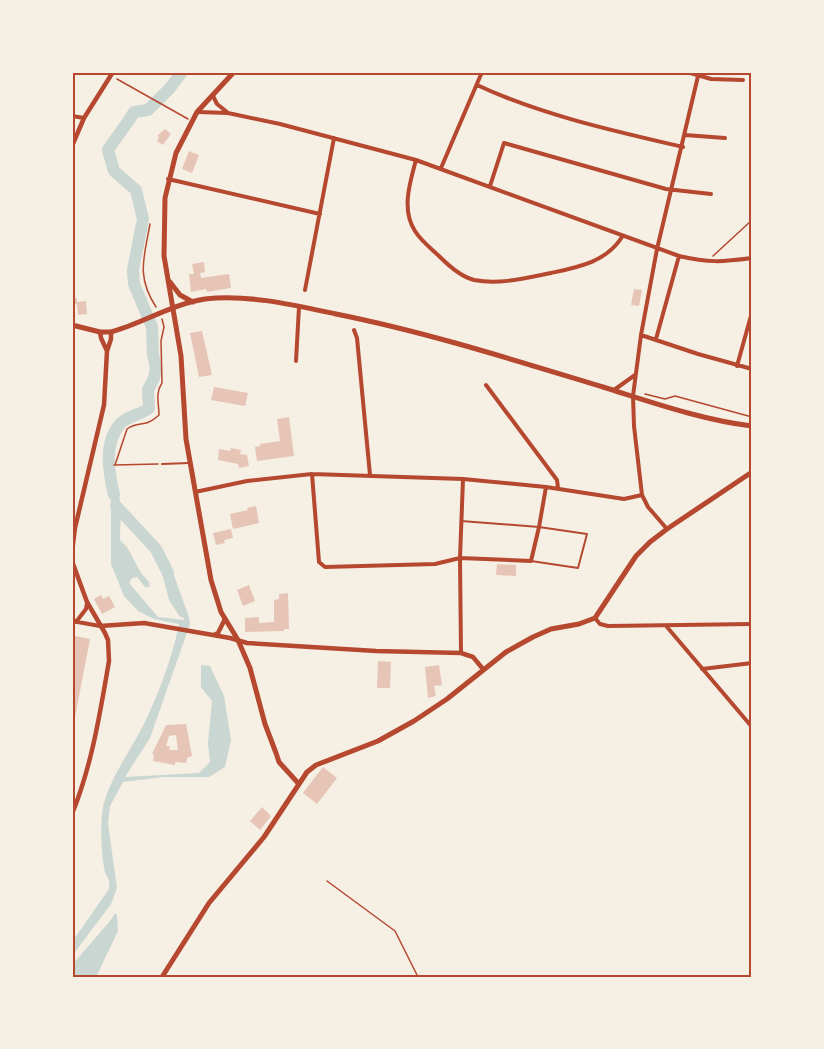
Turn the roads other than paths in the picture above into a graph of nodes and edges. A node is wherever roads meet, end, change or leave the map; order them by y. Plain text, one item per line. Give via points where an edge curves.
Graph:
1 (234, 72) edge
2 (482, 72) edge
3 (687, 72) edge
4 (112, 74) edge
5 (699, 74) edge
6 (743, 80) dead end
7 (477, 85) junction
8 (212, 94) junction
9 (198, 112) junction
10 (228, 113) junction
11 (72, 116) edge
12 (84, 118) junction
13 (685, 135) junction
14 (334, 138) junction
15 (725, 138) dead end
16 (72, 146) edge
17 (683, 147) junction
18 (416, 160) junction
19 (441, 168) junction
20 (168, 179) junction
21 (490, 186) junction
22 (672, 190) junction
23 (711, 194) dead end
24 (320, 214) junction
25 (622, 237) junction
26 (657, 249) junction
27 (679, 256) junction
28 (752, 258) edge
29 (168, 280) junction
30 (305, 290) dead end
31 (193, 302) junction
32 (299, 307) junction
33 (173, 308) junction
34 (752, 312) edge
35 (72, 325) edge
36 (354, 330) dead end
37 (111, 332) junction
38 (100, 333) junction
39 (641, 334) junction
40 (656, 339) junction
41 (107, 351) junction
42 (296, 361) dead end
43 (737, 366) junction
44 (752, 369) edge
45 (635, 374) junction
46 (486, 385) dead end
47 (614, 390) junction
48 (633, 396) junction
49 (752, 426) edge
50 (190, 463) junction
51 (162, 464) road end
52 (752, 472) edge
53 (312, 474) junction
54 (370, 475) junction
55 (463, 479) junction
56 (546, 487) junction
57 (558, 488) junction
58 (195, 492) junction
59 (642, 495) junction
60 (460, 520) junction
61 (539, 527) junction
62 (667, 529) junction
63 (72, 552) edge
64 (460, 558) junction
65 (72, 561) edge
66 (531, 561) junction
67 (87, 602) junction
68 (595, 618) junction
69 (225, 619) junction
70 (74, 622) edge
71 (752, 624) edge
72 (100, 626) junction
73 (666, 626) junction
74 (213, 635) junction
75 (238, 640) junction
76 (461, 653) junction
77 (752, 663) edge
78 (483, 669) junction
79 (702, 669) junction
80 (752, 728) edge
81 (298, 783) junction
82 (72, 793) edge
83 (79, 796) junction
84 (72, 814) edge
85 (162, 977) edge

1 - 8 main road
2 - 7 street
3 - 5 street
4 - 12 street
5 - 6 street via 711,79
5 - 13 street
7 - 17 street via 550,112
7 - 19 street
8 - 9 main road
8 - 10 street
9 - 10 street
9 - 20 main road via 176,153
10 - 14 street
11 - 12 street
12 - 16 street
13 - 15 street
13 - 17 street
14 - 18 street
14 - 24 street
17 - 22 street
18 - 19 street
18 - 25 street via 407,203 415,231 447,263 473,280 506,281 577,267 611,251
19 - 21 street
20 - 24 street
20 - 29 main road via 163,235
21 - 22 street via 504,143
21 - 25 street
22 - 23 street
22 - 26 street
24 - 30 street
25 - 26 street
26 - 27 street
26 - 39 street
27 - 28 street via 710,262
27 - 40 street
29 - 31 main road via 180,295
29 - 33 main road
31 - 32 main road via 236,298
31 - 33 main road
32 - 42 street
32 - 47 main road via 438,338
33 - 37 main road
33 - 50 main road
34 - 43 street
35 - 38 main road
36 - 54 street
37 - 38 main road
37 - 41 street
38 - 41 street
39 - 40 street
39 - 45 street
40 - 43 street
41 - 63 street via 104,405
43 - 44 street
45 - 47 street
45 - 48 street
46 - 57 street via 557,480
47 - 48 main road
48 - 49 main road
48 - 59 street
50 - 51 lane
50 - 58 main road
52 - 62 main road
53 - 54 street
53 - 58 street
53 - 64 street via 321,565 435,564
54 - 55 street
55 - 56 street
55 - 60 street
56 - 57 street
56 - 61 street
57 - 59 street via 624,499
58 - 69 main road via 211,580
59 - 62 street
60 - 61 lane
60 - 64 street
61 - 66 street
61 - 66 lane via 587,534 578,568
62 - 68 main road via 636,556
64 - 66 street
64 - 76 street
65 - 67 street
67 - 70 street
67 - 72 street
68 - 73 street via 608,626
68 - 78 main road via 533,636
69 - 74 street
69 - 75 main road
70 - 72 street
71 - 73 street
72 - 74 street via 144,623
72 - 83 street via 108,640 109,661 93,747
73 - 79 street
74 - 75 street
75 - 76 street
75 - 81 main road via 279,762
76 - 78 street via 473,657
77 - 79 street
78 - 81 main road via 414,721 378,741 315,765
79 - 80 street
81 - 85 main road via 283,811 209,903
82 - 83 street
83 - 84 street

